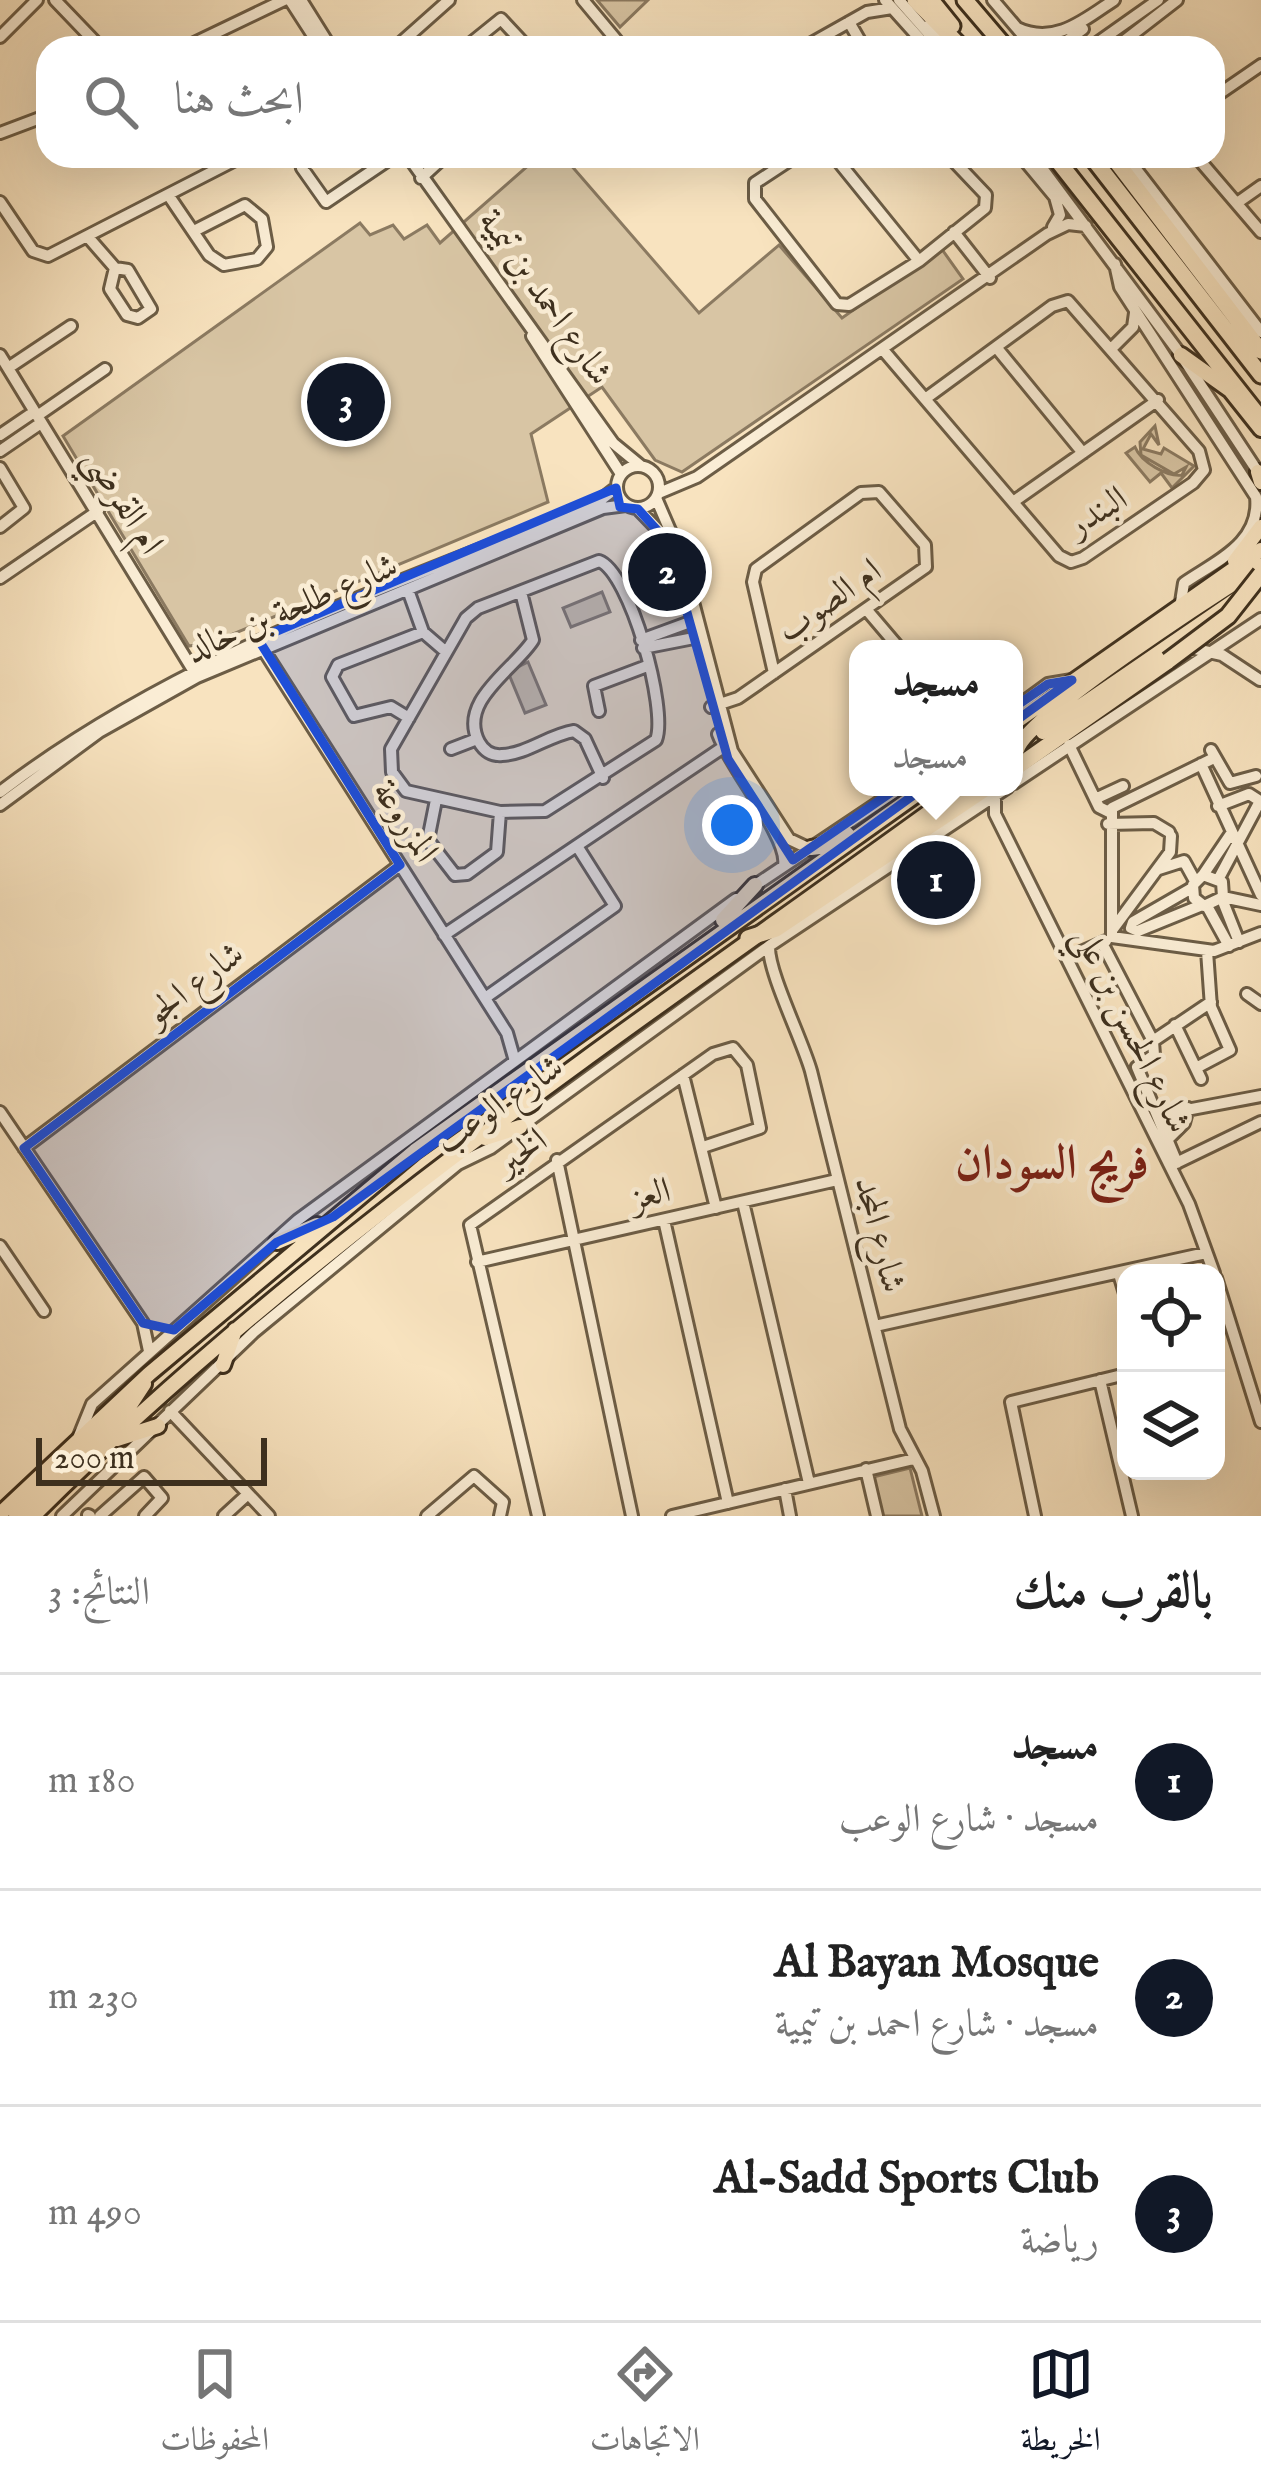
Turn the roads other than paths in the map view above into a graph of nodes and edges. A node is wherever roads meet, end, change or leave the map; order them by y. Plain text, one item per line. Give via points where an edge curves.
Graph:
1 (37, 0) edge
2 (55, 0) edge
3 (287, 0) edge
4 (301, 0) edge
5 (449, 0) edge
6 (583, 0) edge
7 (875, 0) edge
8 (931, 0) edge
9 (965, 0) edge
10 (993, 0) edge
11 (1119, 0) edge
12 (1158, 0) edge
13 (1178, 0) edge
14 (900, 2) edge
15 (867, 12) junction
16 (849, 22) junction
17 (1017, 28) junction
18 (90, 36) edge
19 (210, 36) edge
20 (312, 36) edge
21 (324, 36) edge
22 (408, 36) edge
23 (480, 36) edge
24 (517, 36) edge
25 (613, 36) edge
26 (824, 36) edge
27 (857, 36) edge
28 (921, 36) edge
29 (930, 36) edge
30 (938, 36) edge
31 (949, 36) edge
32 (957, 36) edge
33 (996, 36) edge
34 (1024, 36) edge
35 (1072, 36) edge
36 (1109, 36) edge
37 (1131, 36) edge
38 (0, 37) edge
39 (1261, 64) edge
40 (1225, 90) edge
41 (36, 120) edge
42 (0, 133) edge
43 (221, 168) edge
44 (302, 168) edge
45 (381, 168) edge
46 (412, 168) edge
47 (432, 168) edge
48 (778, 168) edge
49 (844, 168) edge
50 (960, 168) edge
51 (1031, 168) edge
52 (1047, 168) edge
53 (1048, 168) edge
54 (1100, 168) edge
55 (1121, 168) edge
56 (1135, 168) edge
57 (1206, 168) edge
58 (421, 178) junction
59 (1261, 186) edge
60 (169, 196) junction
61 (0, 202) edge
62 (1237, 203) junction
63 (1086, 226) junction
64 (194, 231) junction
65 (954, 232) junction
66 (1261, 232) edge
67 (1047, 234) junction
68 (88, 237) junction
69 (920, 261) junction
70 (1115, 264) junction
71 (115, 268) junction
72 (990, 278) junction
73 (1135, 310) junction
74 (71, 326) dead end
75 (1261, 332) edge
76 (997, 347) junction
77 (1112, 348) junction
78 (884, 351) junction
79 (1261, 351) edge
80 (0, 355) edge
81 (1181, 355) junction
82 (8, 368) junction
83 (105, 369) dead end
84 (1261, 375) edge
85 (925, 399) junction
86 (1158, 400) junction
87 (37, 417) junction
88 (1261, 419) edge
89 (1261, 429) edge
90 (0, 435) edge
91 (0, 451) edge
92 (1083, 453) junction
93 (0, 468) edge
94 (645, 468) junction
95 (620, 474) junction
96 (1260, 477) edge
97 (682, 483) junction
98 (616, 488) junction
99 (657, 495) junction
100 (1013, 502) junction
101 (632, 507) junction
102 (98, 511) junction
103 (0, 527) edge
104 (1261, 527) edge
105 (1261, 550) edge
106 (0, 578) edge
107 (1261, 578) edge
108 (1217, 579) junction
109 (408, 590) junction
110 (521, 592) junction
111 (1181, 602) junction
112 (866, 609) junction
113 (1261, 619) edge
114 (690, 622) junction
115 (1190, 630) junction
116 (423, 632) junction
117 (670, 636) junction
118 (694, 638) junction
119 (892, 640) edge
120 (260, 644) junction
121 (642, 644) junction
122 (1191, 648) junction
123 (445, 651) junction
124 (1210, 652) junction
125 (1174, 665) junction
126 (647, 666) junction
127 (195, 673) junction
128 (773, 674) junction
129 (1072, 680) junction
130 (1261, 680) edge
131 (1023, 703) edge
132 (714, 706) junction
133 (599, 711) dead end
134 (1023, 716) edge
135 (409, 718) junction
136 (1023, 738) edge
137 (477, 739) junction
138 (1023, 745) edge
139 (726, 746) junction
140 (1069, 746) junction
141 (451, 749) dead end
142 (1023, 763) edge
143 (1201, 764) junction
144 (1256, 776) dead end
145 (1023, 777) edge
146 (603, 778) junction
147 (1123, 786) dead end
148 (1243, 789) junction
149 (0, 792) edge
150 (889, 796) edge
151 (915, 796) edge
152 (951, 796) edge
153 (984, 796) edge
154 (988, 796) edge
155 (993, 796) edge
156 (1095, 799) junction
157 (436, 800) junction
158 (0, 805) edge
159 (1218, 806) junction
160 (978, 807) junction
161 (895, 811) junction
162 (500, 812) junction
163 (995, 814) junction
164 (1109, 818) junction
165 (1261, 826) edge
166 (1237, 838) junction
167 (578, 845) junction
168 (811, 848) junction
169 (1261, 854) edge
170 (1247, 859) junction
171 (400, 865) junction
172 (783, 866) junction
173 (1156, 870) junction
174 (1195, 878) junction
175 (1219, 878) junction
176 (755, 885) junction
177 (1261, 895) edge
178 (1222, 898) junction
179 (1261, 905) edge
180 (1204, 906) junction
181 (1131, 928) junction
182 (1261, 933) edge
183 (444, 934) junction
184 (1109, 936) junction
185 (748, 938) junction
186 (1234, 944) junction
187 (704, 945) junction
188 (769, 946) junction
189 (1208, 950) junction
190 (1074, 955) junction
191 (750, 959) junction
192 (770, 966) junction
193 (1247, 994) dead end
194 (485, 998) junction
195 (1211, 1002) junction
196 (1261, 1004) edge
197 (1175, 1024) junction
198 (507, 1033) junction
199 (1153, 1041) junction
200 (530, 1050) junction
201 (515, 1061) junction
202 (682, 1075) junction
203 (1261, 1096) edge
204 (1188, 1108) junction
205 (0, 1112) edge
206 (1160, 1114) junction
207 (1261, 1122) edge
208 (520, 1127) junction
209 (1170, 1137) junction
210 (464, 1147) junction
211 (703, 1147) junction
212 (24, 1148) junction
213 (557, 1160) junction
214 (1173, 1165) junction
215 (837, 1180) junction
216 (743, 1202) junction
217 (716, 1208) junction
218 (333, 1217) junction
219 (664, 1220) junction
220 (573, 1240) junction
221 (277, 1242) junction
222 (0, 1246) edge
223 (1206, 1253) junction
224 (477, 1262) junction
225 (1160, 1264) edge
226 (1210, 1264) edge
227 (1117, 1274) edge
228 (1225, 1307) edge
229 (44, 1311) dead end
230 (143, 1323) junction
231 (237, 1326) junction
232 (875, 1326) junction
233 (174, 1330) junction
234 (149, 1354) junction
235 (223, 1365) junction
236 (149, 1374) junction
237 (1117, 1376) edge
238 (1100, 1380) junction
239 (170, 1411) junction
240 (1261, 1422) edge
241 (158, 1426) junction
242 (79, 1436) junction
243 (112, 1441) junction
244 (914, 1459) junction
245 (866, 1469) junction
246 (809, 1483) junction
247 (785, 1489) junction
248 (248, 1494) junction
249 (728, 1503) junction
250 (85, 1511) edge
251 (695, 1513) edge
252 (0, 1514) edge
253 (16, 1516) edge
254 (33, 1516) edge
255 (62, 1516) edge
256 (100, 1516) edge
257 (145, 1516) edge
258 (224, 1516) edge
259 (268, 1516) edge
260 (427, 1516) edge
261 (500, 1516) edge
262 (538, 1516) edge
263 (632, 1516) edge
264 (672, 1516) edge
265 (790, 1516) edge
266 (877, 1516) edge
267 (934, 1516) edge
268 (1035, 1516) edge
269 (1132, 1516) edge

1 - 38 street
2 - 18 street
3 - 19 street
3 - 20 street
4 - 21 street
5 - 22 street
6 - 25 street
7 - 15 street
8 - 32 highway
9 - 33 highway
10 - 17 street
11 - 17 street via 1064,31
11 - 35 street
12 - 36 street
13 - 37 street
14 - 15 street
14 - 28 street
14 - 29 street
14 - 30 street
14 - 31 highway
15 - 16 street
16 - 26 street
16 - 27 street
17 - 34 street
23 - 24 street via 501,19
39 - 40 street
41 - 42 street
43 - 60 street
44 - 45 street via 326,202
46 - 58 street, شارع احمد بن تيمية
47 - 58 street
48 - 69 street via 755,183 755,199 837,304 858,303
49 - 69 street
50 - 65 street via 987,202
51 - 67 street via 1059,203
52 - 63 street
53 - 88 highway
54 - 84 highway
55 - 79 highway
56 - 75 street
57 - 62 street
58 - 94 street, شارع احمد بن تيمية via 613,443
58 - 95 street, شارع احمد بن تيمية
59 - 62 street
60 - 64 street
60 - 68 street
61 - 68 street via 40,255
62 - 66 street
63 - 67 street
63 - 70 street
64 - 64 street via 224,265 257,259 267,247 262,219 245,205
65 - 69 street
65 - 72 street
67 - 72 street
68 - 71 street
70 - 73 street
70 - 81 street
71 - 71 street via 110,289 127,316 138,318 152,303 128,270
72 - 78 street
73 - 77 street via 1133,328
73 - 111 street via 1257,505 1246,540 1184,583
74 - 82 street
76 - 77 street, البندر via 1068,301
76 - 85 street, البندر
76 - 92 street
77 - 86 street, البندر
78 - 85 street, البندر
78 - 97 street
80 - 82 street, ام القرضي
81 - 89 main road via 1230,390
81 - 96 street
82 - 87 street, ام القرضي
83 - 87 street
85 - 100 street, البندر
86 - 92 street
86 - 100 street, البندر via 1202,455 1204,470 1193,483 1077,561 1059,556
87 - 90 street
87 - 91 street
87 - 102 street, ام القرضي
92 - 100 street
93 - 103 street via 24,508
94 - 95 street
94 - 97 street
94 - 99 street
95 - 98 street
97 - 99 street
98 - 101 street
98 - 120 street, شارع طلحة بن خالد
99 - 101 street, شارع طلحة بن خالد
99 - 132 street via 681,556
101 - 109 street, شارع طلحة بن خالد via 603,508
101 - 114 street via 671,550
102 - 106 street
102 - 127 street, ام القرضي
104 - 108 main road
105 - 108 main road
107 - 115 main road
107 - 125 highway, bridge
107 - 136 main road via 1106,672
108 - 111 main road
109 - 116 street
109 - 120 street, شارع طلحة بن خالد
110 - 121 street via 590,562 608,563
110 - 123 street via 471,612
110 - 137 street via 532,640 501,671 476,714
111 - 129 main road
112 - 119 street
112 - 128 street, ام الصوب
112 - 128 street, ام الصوب via 926,567 929,556 873,491 756,569
113 - 124 street, شارع الوعب
114 - 117 street
114 - 118 street
115 - 122 street
115 - 138 main road
116 - 123 street
116 - 135 street via 338,665 332,677 354,716 391,707
117 - 118 street
117 - 121 street
118 - 132 street
120 - 127 street, شارع طلحة بن خالد
120 - 171 street, المزروعة
121 - 126 street
122 - 124 street
122 - 125 street, شارع الوعب
123 - 135 street
124 - 125 street, شارع الوعب
124 - 130 street
125 - 140 street, شارع الوعب
125 - 142 highway
126 - 133 street via 594,686
126 - 146 street via 659,733
127 - 149 street, شارع طلحة بن خالد via 92,725
127 - 158 street, شارع طلحة بن خالد
128 - 132 street, ام الصوب
129 - 131 street via 1048,684
129 - 134 main road
132 - 139 street
135 - 157 street via 391,749 392,772 406,791
137 - 141 street
137 - 146 street via 502,755 574,731
139 - 167 street
139 - 168 street via 789,839
139 - 172 street via 782,844
140 - 145 street, شارع الوعب
140 - 156 street
143 - 148 street via 1213,754 1227,781
143 - 159 street
143 - 164 street via 1119,801
144 - 148 street
146 - 162 street via 545,811
147 - 156 street
148 - 159 street
148 - 166 street via 1260,804
150 - 168 street, شارع الوعب
151 - 161 main road, شارع الوعب
152 - 185 main road, شارع الوعب
153 - 185 highway
154 - 160 street, شارع الوعب
155 - 163 street, شارع الحسن بن علي
156 - 164 street
157 - 162 street
157 - 162 street via 428,840 455,875 497,853
159 - 166 street
160 - 163 street
160 - 188 street, شارع الوعب
161 - 168 main road
161 - 187 main road, شارع الوعب
163 - 190 street, شارع الحسن بن علي
164 - 173 street via 1154,823 1170,834 1170,852
164 - 184 street
165 - 166 street
166 - 170 street
166 - 174 street
166 - 175 street
167 - 183 street
167 - 194 street via 615,906
168 - 172 street, شارع الوعب
169 - 170 street
170 - 177 street
171 - 183 street, المزروعة
171 - 212 street, شارع الجو
172 - 176 street, شارع الوعب
173 - 174 street via 1181,860
173 - 184 street
174 - 175 street
174 - 180 street
174 - 181 street
175 - 178 street
176 - 187 main road
176 - 200 street, شارع الوعب
178 - 179 street
178 - 180 street
178 - 186 street
180 - 181 street
180 - 186 street
181 - 184 street
182 - 186 street
183 - 194 street, المزروعة
184 - 189 street
184 - 190 street
184 - 199 street
185 - 210 main road, شارع الوعب
186 - 189 street
187 - 218 main road, شارع الوعب
188 - 191 street, شارع الوعب
188 - 192 street, شارع المجد
189 - 195 street
190 - 214 street, شارع الحسن بن علي
191 - 192 street
191 - 208 street, شارع الوعب
192 - 215 street, شارع المجد via 799,1027
193 - 196 street
194 - 198 street, المزروعة
195 - 197 street
195 - 197 street via 1230,1050 1199,1074
197 - 199 street
198 - 200 street, المزروعة
198 - 201 street, المزروعة
199 - 206 street via 1154,1055 1137,1065
200 - 201 street, شارع الوعب
201 - 221 street, شارع الوعب
202 - 211 street
202 - 211 street, الخير via 725,1048 748,1065 760,1128
202 - 213 street, الخير
203 - 204 street
204 - 206 street
204 - 209 street
205 - 212 street
206 - 209 street
207 - 214 street
208 - 210 main road
208 - 235 street, شارع الوعب via 392,1216
209 - 214 street
210 - 231 main road, شارع الوعب
211 - 217 street
212 - 230 street
213 - 220 street
213 - 224 street, الخير via 471,1222
214 - 223 street, شارع الحسن بن علي
215 - 216 street, العز
215 - 232 street, شارع المجد
216 - 217 street, العز
216 - 246 street
217 - 219 street, العز
218 - 221 main road
218 - 236 main road, شارع الوعب
219 - 220 street, العز
219 - 249 street
220 - 224 street, العز
220 - 263 street
221 - 233 street, شارع الوعب
222 - 229 street
223 - 225 street
223 - 226 street, شارع الحسن بن علي
224 - 262 street, الخير
227 - 232 street
228 - 240 street, شارع الحسن بن علي
230 - 233 street via 158,1333
230 - 234 street
231 - 235 main road
231 - 243 main road, شارع الوعب
232 - 244 street, شارع المجد
233 - 234 street, شارع الوعب
234 - 242 street, شارع الوعب via 89,1407
235 - 239 street, شارع الوعب
236 - 242 main road, شارع الوعب
236 - 253 main road via 125,1413
237 - 238 street
238 - 268 street via 1011,1402
238 - 269 street
239 - 241 street, شارع الوعب
239 - 248 street
241 - 243 main road
241 - 250 street, شارع الوعب
242 - 252 main road, شارع الوعب
243 - 254 main road, شارع الوعب
244 - 245 street
244 - 267 street, شارع المجد
245 - 246 street
245 - 266 street
246 - 247 street
247 - 249 street
247 - 265 street
248 - 258 street
248 - 259 street
249 - 251 street
250 - 255 street, شارع الوعب
251 - 264 street
256 - 257 street via 142,1477 163,1498
260 - 261 street via 474,1476 503,1502

